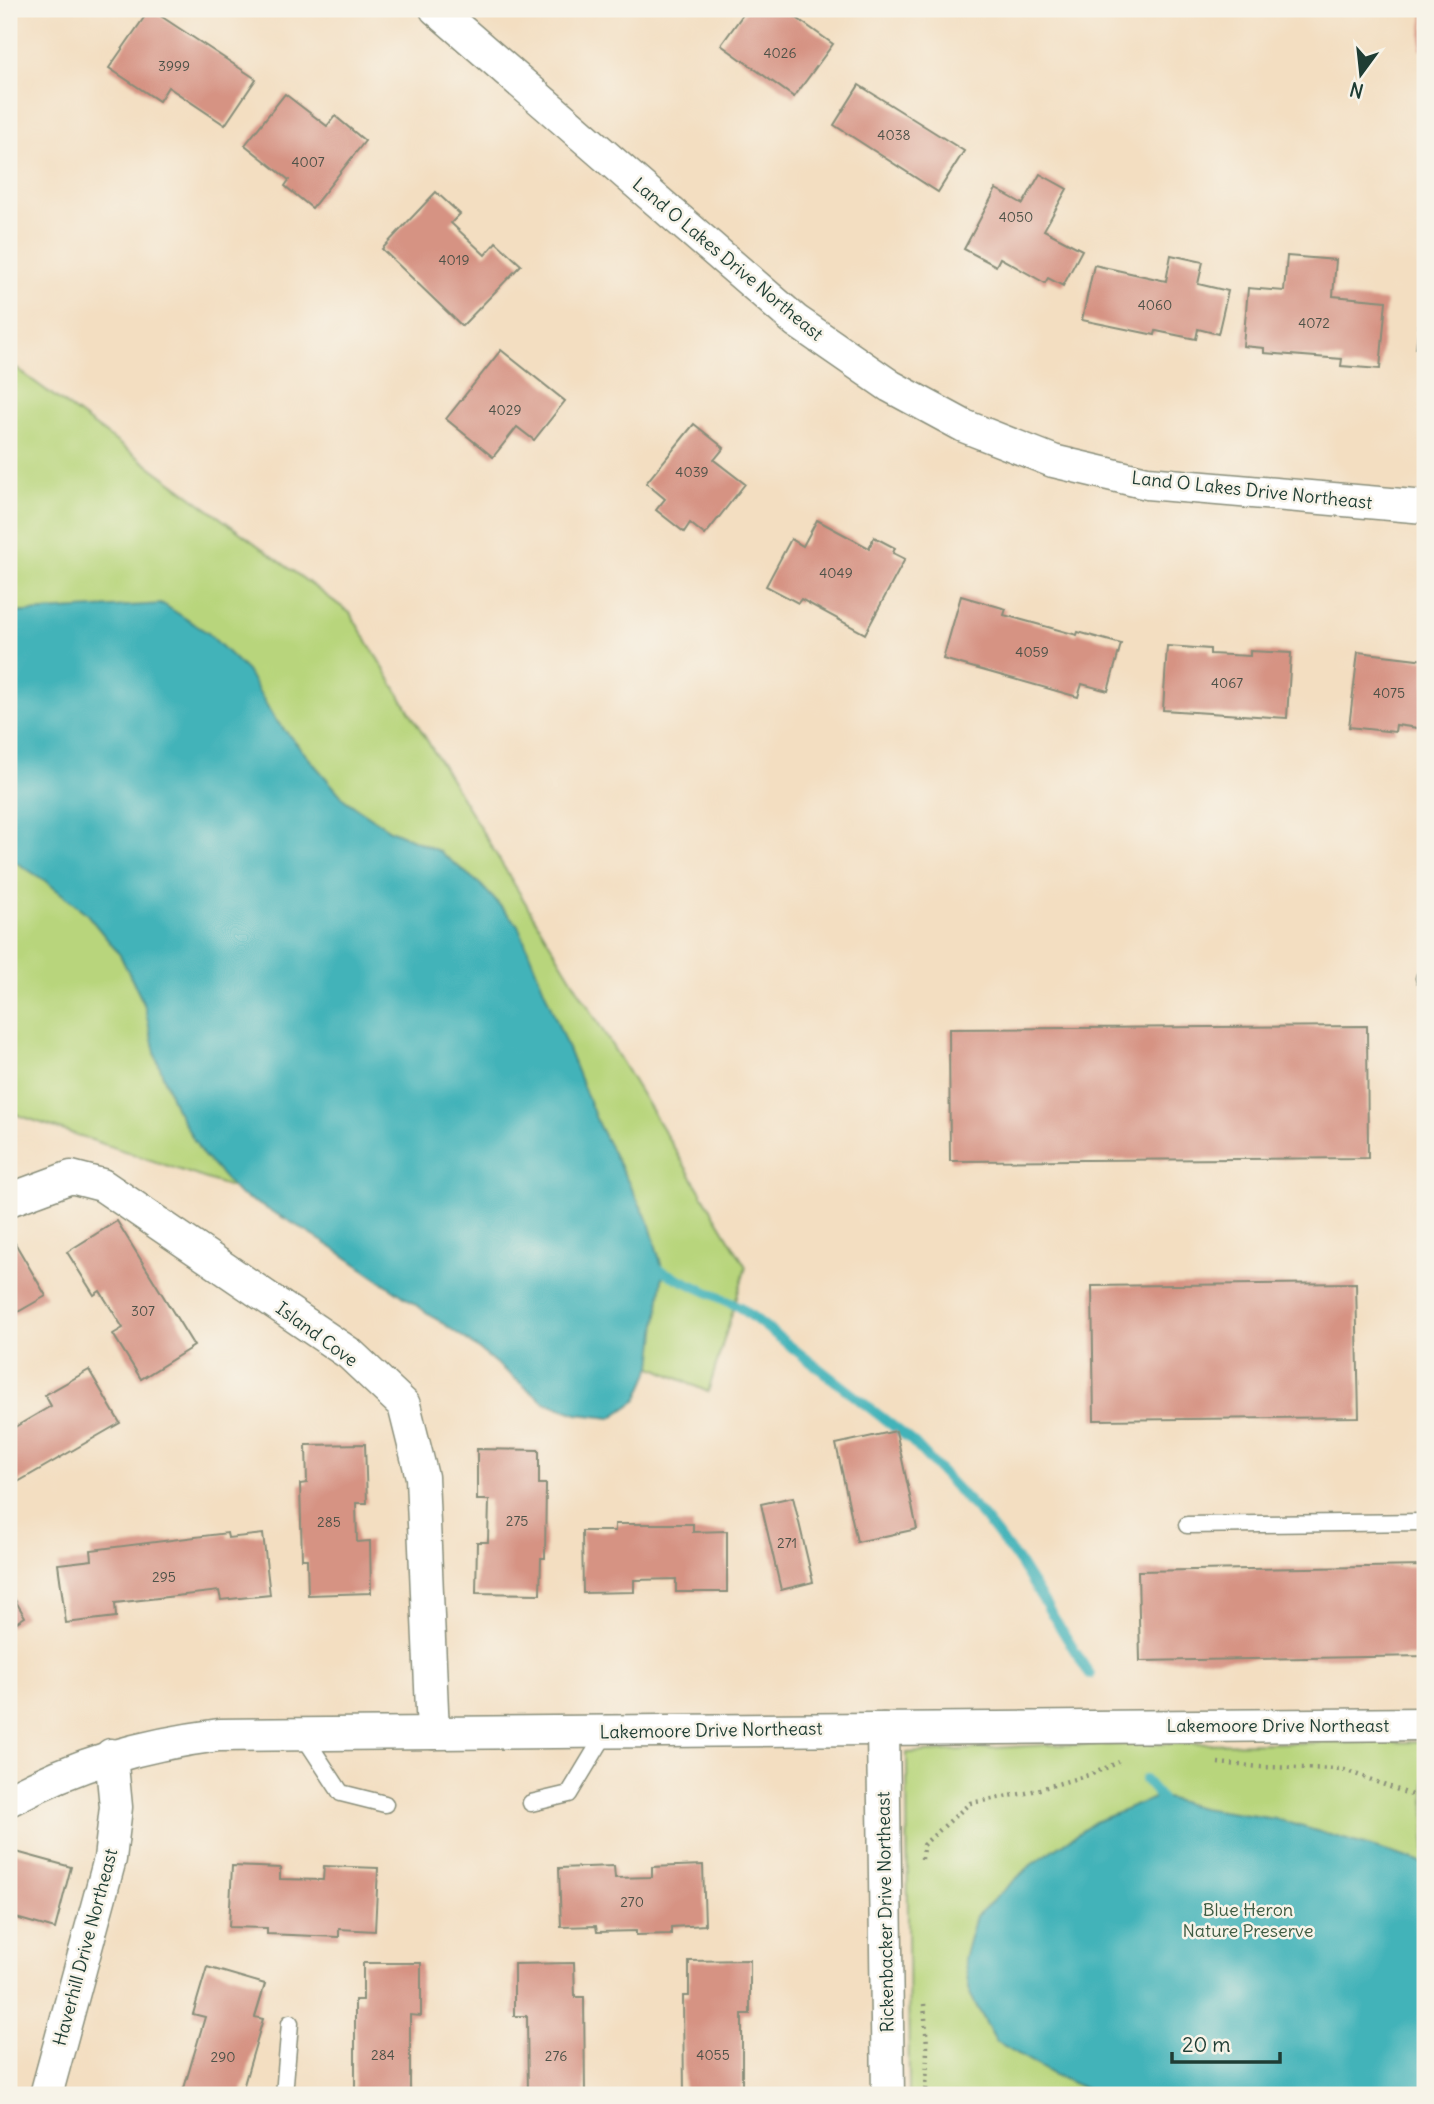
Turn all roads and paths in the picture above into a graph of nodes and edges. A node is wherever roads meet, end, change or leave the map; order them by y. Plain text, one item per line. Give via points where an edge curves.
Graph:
1 (436, 9) edge
2 (1425, 507) edge
3 (9, 1200) edge
4 (1425, 1522) edge
5 (1187, 1525) dead end
6 (1425, 1724) edge
7 (883, 1729) junction
8 (607, 1731) junction
9 (433, 1733) junction
10 (303, 1735) junction
11 (111, 1755) junction
12 (1126, 1759) dead end
13 (1211, 1762) dead end
14 (9, 1800) edge
15 (1425, 1800) edge
16 (531, 1803) dead end
17 (385, 1804) dead end
18 (921, 1870) dead end
19 (923, 1996) dead end
20 (290, 2023) dead end
21 (46, 2095) edge
22 (284, 2095) edge
23 (887, 2095) edge
24 (926, 2095) edge

1 - 2 street, Land O Lakes Drive Northeast via 796,321 890,386 964,426 1054,461 1147,483
3 - 9 street, Island Cove via 72,1177 102,1185 350,1354 404,1405 422,1477
4 - 5 lane
6 - 7 street, Lakemoore Drive Northeast
7 - 8 street, Lakemoore Drive Northeast
7 - 23 street, Rickenbacker Drive Northeast
8 - 9 street, Lakemoore Drive Northeast
8 - 16 lane via 569,1794
9 - 10 street, Lakemoore Drive Northeast
10 - 11 street, Lakemoore Drive Northeast via 219,1735
10 - 17 lane via 341,1793
11 - 14 street, Lakemoore Drive Northeast via 45,1780
11 - 21 street, Haverhill Drive Northeast via 116,1807 110,1859
12 - 18 path via 1026,1793 970,1803 922,1845
13 - 15 path via 1342,1769
19 - 24 path
20 - 22 lane

